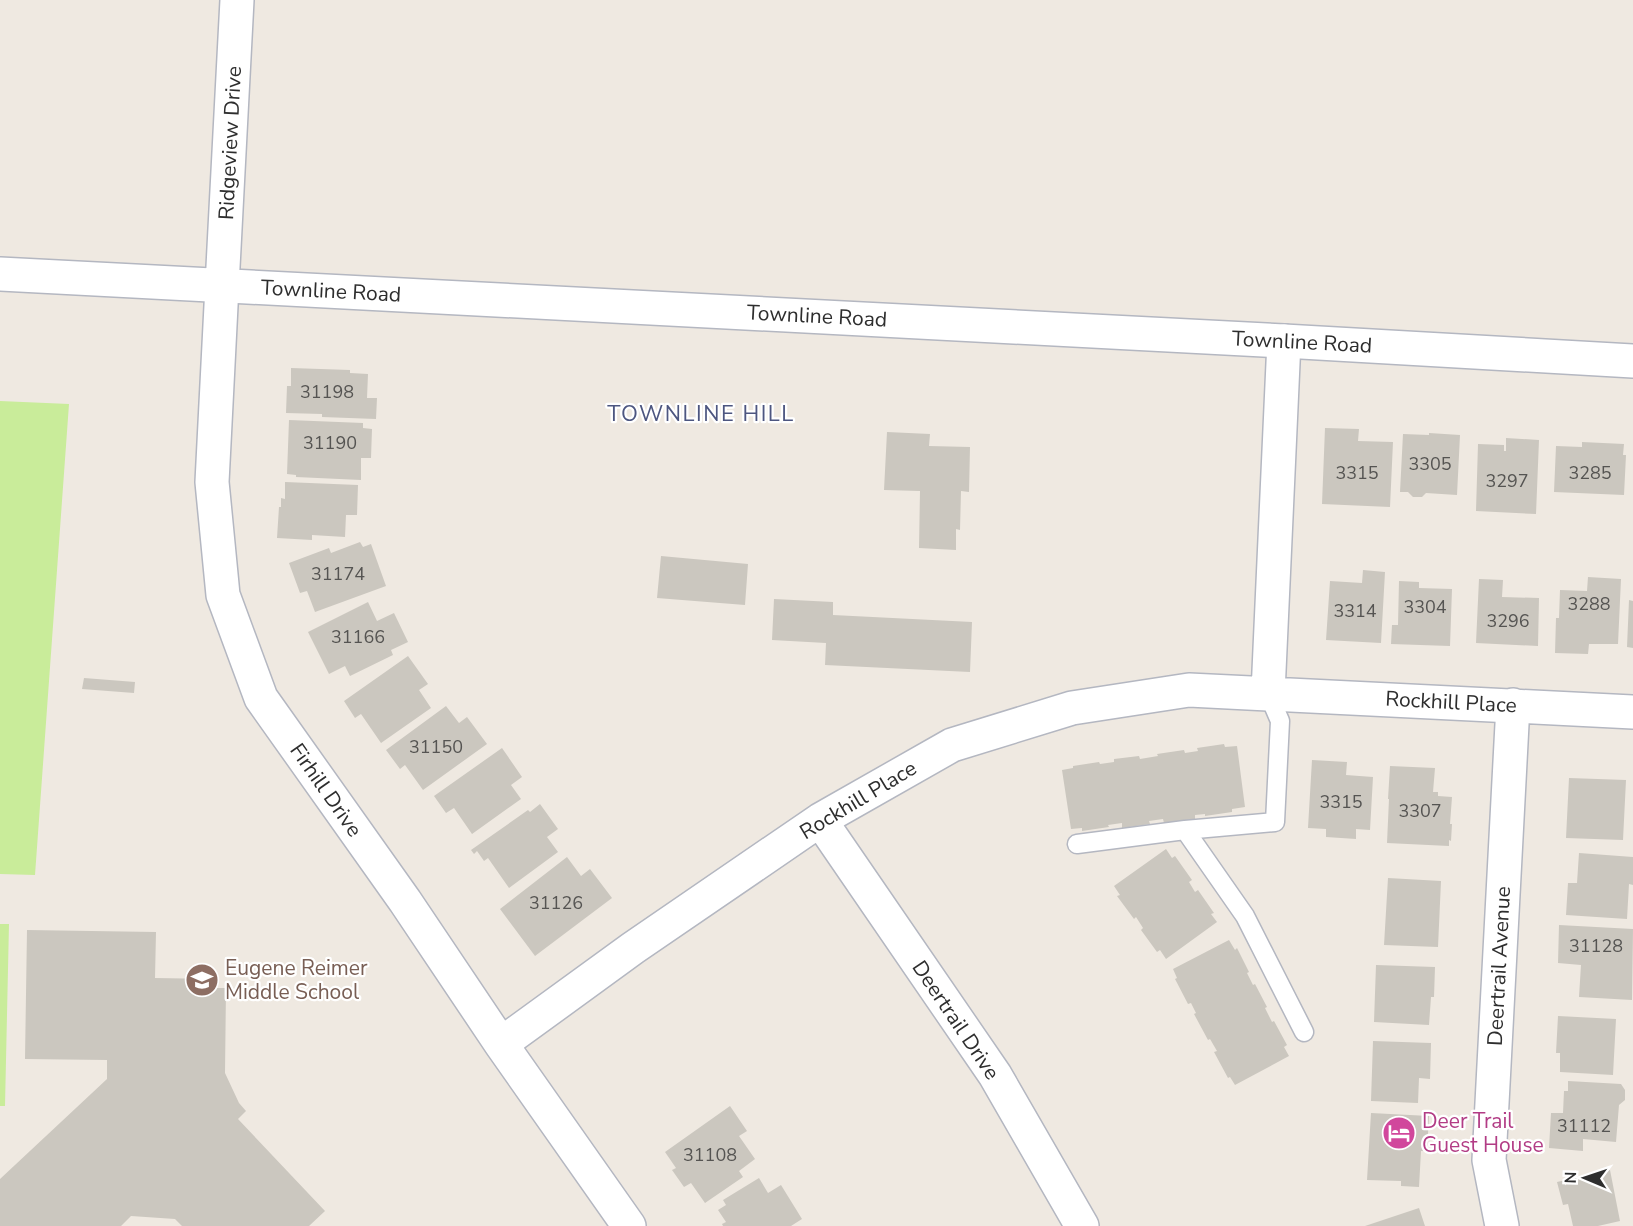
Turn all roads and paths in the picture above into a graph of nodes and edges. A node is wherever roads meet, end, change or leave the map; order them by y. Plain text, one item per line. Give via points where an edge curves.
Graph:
1 (237, 0) edge
2 (0, 274) edge
3 (222, 286) junction
4 (1284, 340) junction
5 (1633, 361) edge
6 (1268, 693) junction
7 (1513, 705) junction
8 (1633, 712) edge
9 (820, 820) junction
10 (1185, 830) junction
11 (1077, 844) dead end
12 (1304, 1032) dead end
13 (501, 1044) junction
14 (629, 1226) edge
15 (1082, 1226) edge
16 (1502, 1226) edge

1 - 3 street, Ridgeview Drive
2 - 3 street, Townline Road
3 - 4 street, Townline Road
3 - 13 street, Firhill Drive via 212,482 223,595 261,698
4 - 5 street, Townline Road
4 - 6 street
6 - 7 street, Rockhill Place
6 - 9 street, Rockhill Place via 1189,690 1072,708 952,746
6 - 10 lane via 1280,721 1275,822
7 - 8 street, Rockhill Place
7 - 16 street, Deertrail Avenue via 1489,1160
9 - 13 street, Rockhill Place
9 - 15 street, Deertrail Drive via 995,1075
10 - 11 lane
10 - 12 lane via 1245,916
13 - 14 street, Firhill Drive

